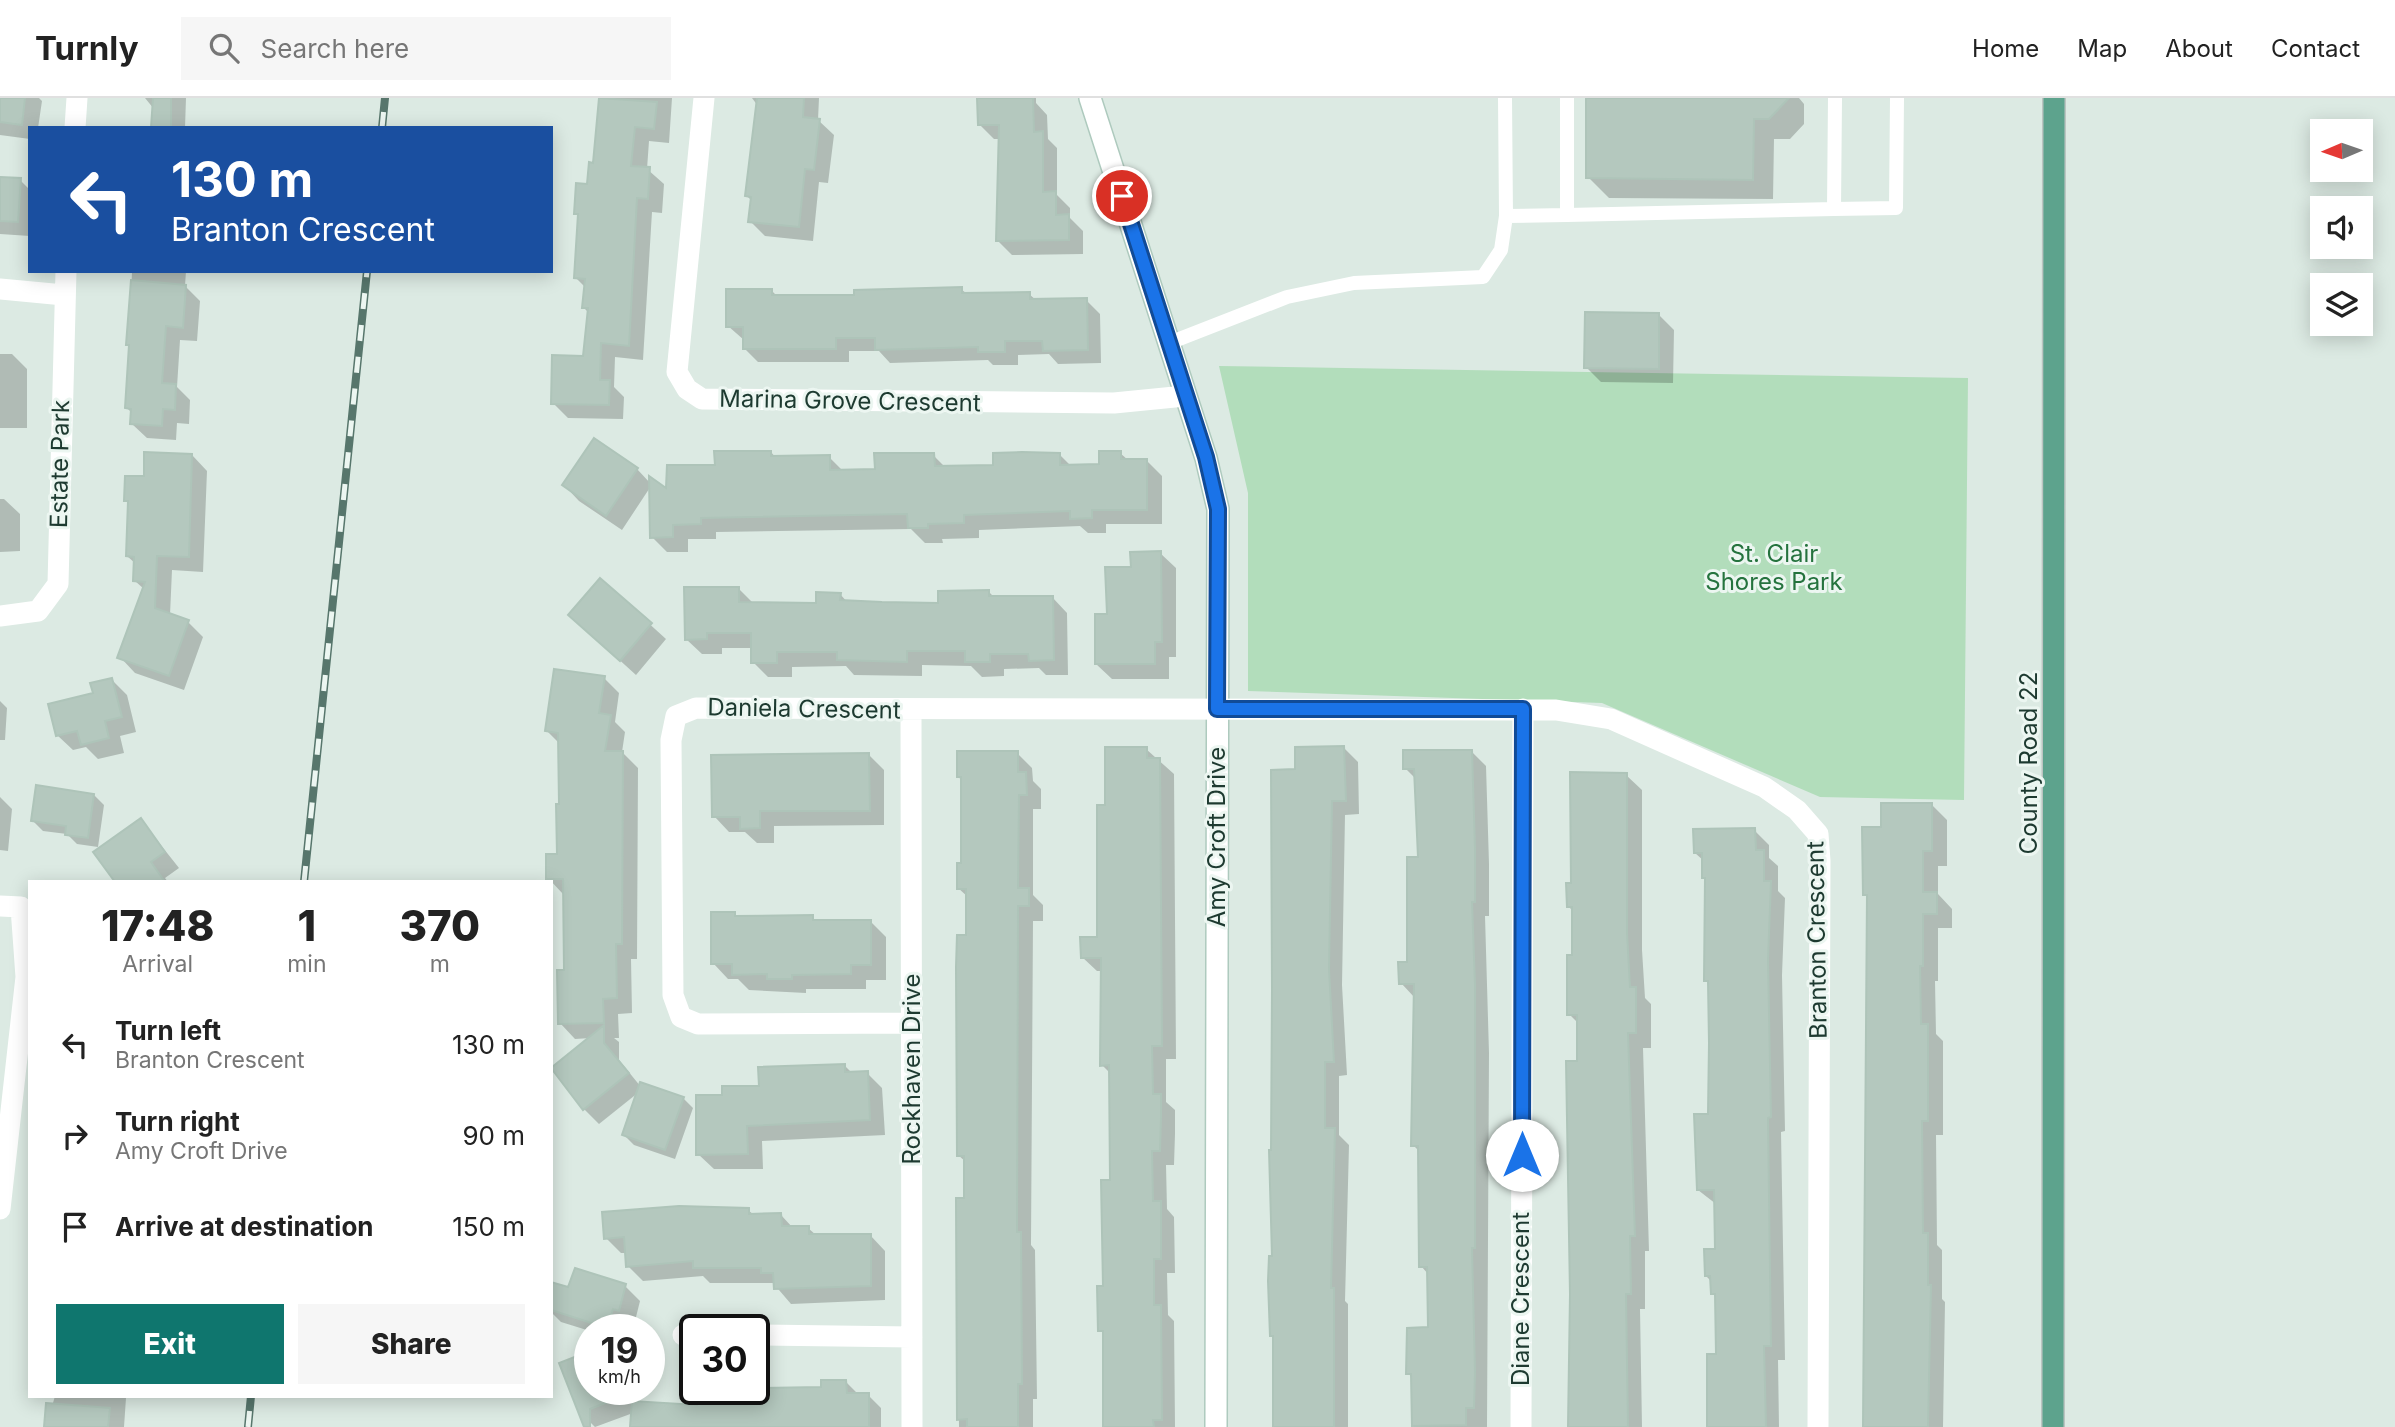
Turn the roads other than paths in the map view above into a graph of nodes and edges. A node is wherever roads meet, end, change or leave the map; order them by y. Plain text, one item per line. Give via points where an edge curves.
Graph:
1 (77, 98) edge
2 (704, 98) edge
3 (1090, 98) edge
4 (1505, 98) edge
5 (1567, 98) edge
6 (1835, 98) edge
7 (1897, 98) edge
8 (2054, 98) edge
9 (75, 126) edge
10 (1834, 209) junction
11 (1567, 215) junction
12 (1506, 216) junction
13 (66, 273) edge
14 (0, 289) edge
15 (64, 295) junction
16 (1169, 343) junction
17 (1185, 396) junction
18 (0, 616) edge
19 (1217, 709) junction
20 (1523, 709) junction
21 (911, 711) junction
22 (0, 906) edge
23 (912, 1023) junction
24 (0, 1209) edge
25 (770, 1335) edge
26 (912, 1336) junction
27 (912, 1427) edge
28 (1216, 1427) edge
29 (1521, 1427) edge
30 (1818, 1427) edge
31 (2053, 1427) edge

1 - 9 street
2 - 17 street, Marina Grove Crescent via 677,372 687,389 702,399 1114,403
3 - 16 street, Amy Croft Drive
4 - 12 lane
5 - 11 lane
6 - 10 lane
7 - 10 lane via 1896,208
8 - 31 main road, County Road 22
10 - 11 lane
11 - 12 lane
12 - 16 lane via 1502,250 1483,277 1354,283 1287,297
13 - 15 street, Estate Park
14 - 15 street
15 - 18 street, Estate Park via 58,584 38,611
16 - 17 street, Amy Croft Drive
17 - 19 street, Amy Croft Drive via 1218,509
19 - 20 street, Branton Crescent
19 - 21 street, Daniela Crescent
19 - 28 street, Amy Croft Drive
20 - 29 street, Diane Crescent
20 - 30 street, Branton Crescent via 1611,719 1764,787 1797,810 1818,834
21 - 23 street, Rockhaven Drive
21 - 23 street, Daniela Crescent via 696,708 677,716 671,753 673,995 681,1017 698,1024
22 - 24 street via 21,907 26,977
23 - 26 street, Rockhaven Drive
25 - 26 street
26 - 27 street, Rockhaven Drive

